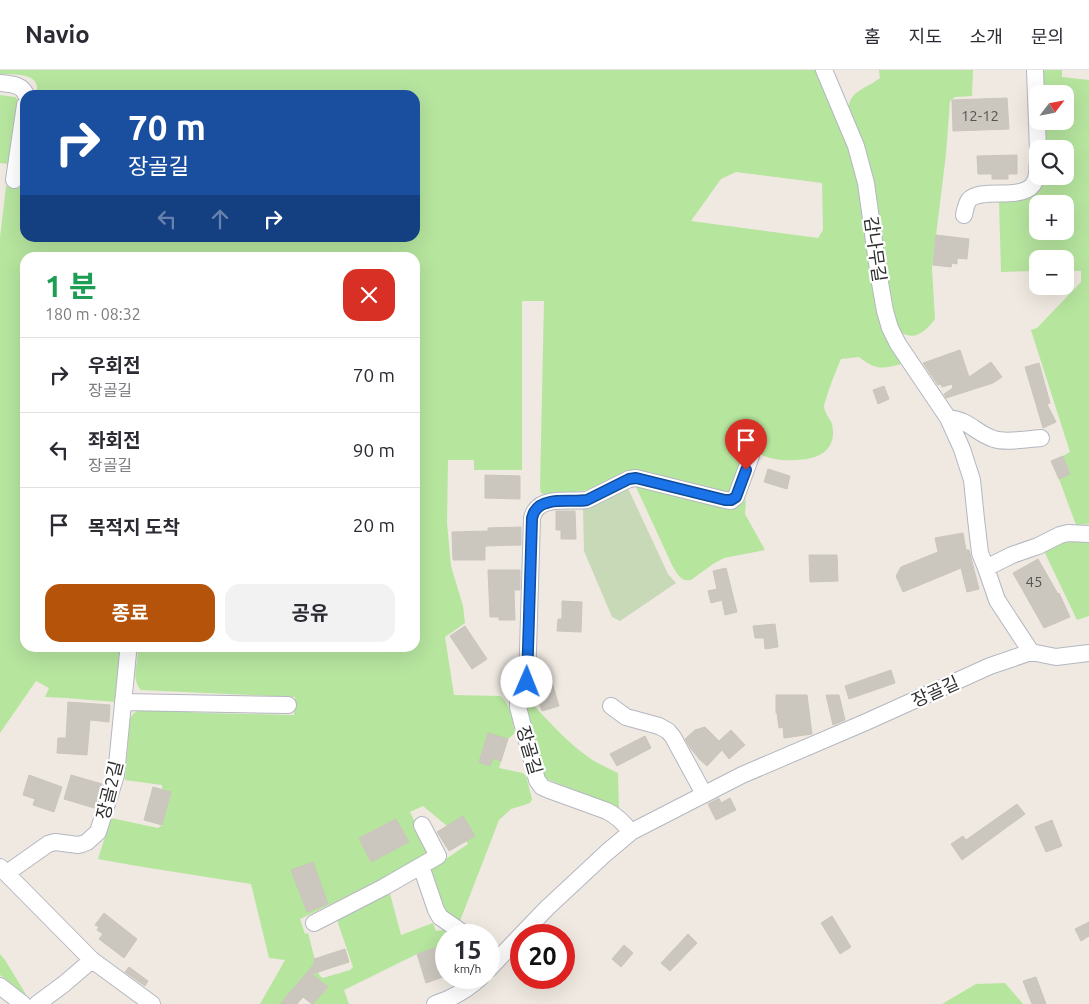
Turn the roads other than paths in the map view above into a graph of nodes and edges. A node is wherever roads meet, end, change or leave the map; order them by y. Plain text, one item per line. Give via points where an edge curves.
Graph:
1 (824, 70) edge
2 (1034, 70) edge
3 (0, 83) edge
4 (23, 90) edge
5 (20, 139) edge
6 (1038, 140) edge
7 (14, 180) dead end
8 (1032, 185) edge
9 (964, 215) dead end
10 (948, 418) junction
11 (1042, 438) dead end
12 (752, 456) dead end
13 (1089, 534) edge
14 (986, 568) junction
15 (1031, 652) junction
16 (128, 653) dead end
17 (1089, 653) edge
18 (123, 702) junction
19 (288, 705) dead end
20 (611, 706) dead end
21 (704, 794) junction
22 (422, 824) dead end
23 (631, 832) junction
24 (421, 866) junction
25 (3, 870) edge
26 (314, 923) dead end
27 (450, 924) edge
28 (532, 924) edge
29 (510, 946) edge
30 (500, 955) edge
31 (92, 960) junction
32 (0, 986) edge
33 (468, 989) edge
34 (23, 1004) edge
35 (37, 1004) edge
36 (152, 1004) edge
37 (434, 1004) edge

1 - 10 street, 감나무길 via 856,146 866,183 879,277 890,328
2 - 6 street
3 - 4 street via 12,84
5 - 7 street
8 - 9 street via 1016,193 974,197
10 - 11 street via 958,419 996,440
10 - 14 street, 감나무길 via 972,480 980,553
12 - 23 street, 장골길 via 736,497 731,500 636,478 587,500 549,501 535,511 532,518 527,682 518,707 537,780 548,790 607,811
13 - 14 street via 1060,535
14 - 15 street, 감나무길 via 996,600
15 - 17 street via 1056,657
15 - 21 street, 장골길 via 990,666
16 - 18 street, 장골2길
18 - 19 street
18 - 25 street, 장골2길 via 116,775 98,832 78,845 52,842
20 - 21 street via 626,717 668,731
21 - 23 street, 장골길
22 - 24 street via 438,856
23 - 28 street, 장골길
24 - 26 street
24 - 27 street via 436,910
25 - 31 street, 장골2길
29 - 30 street, 장골길
31 - 35 street
31 - 36 street, 장골2길
32 - 34 street
33 - 37 street via 450,1000

